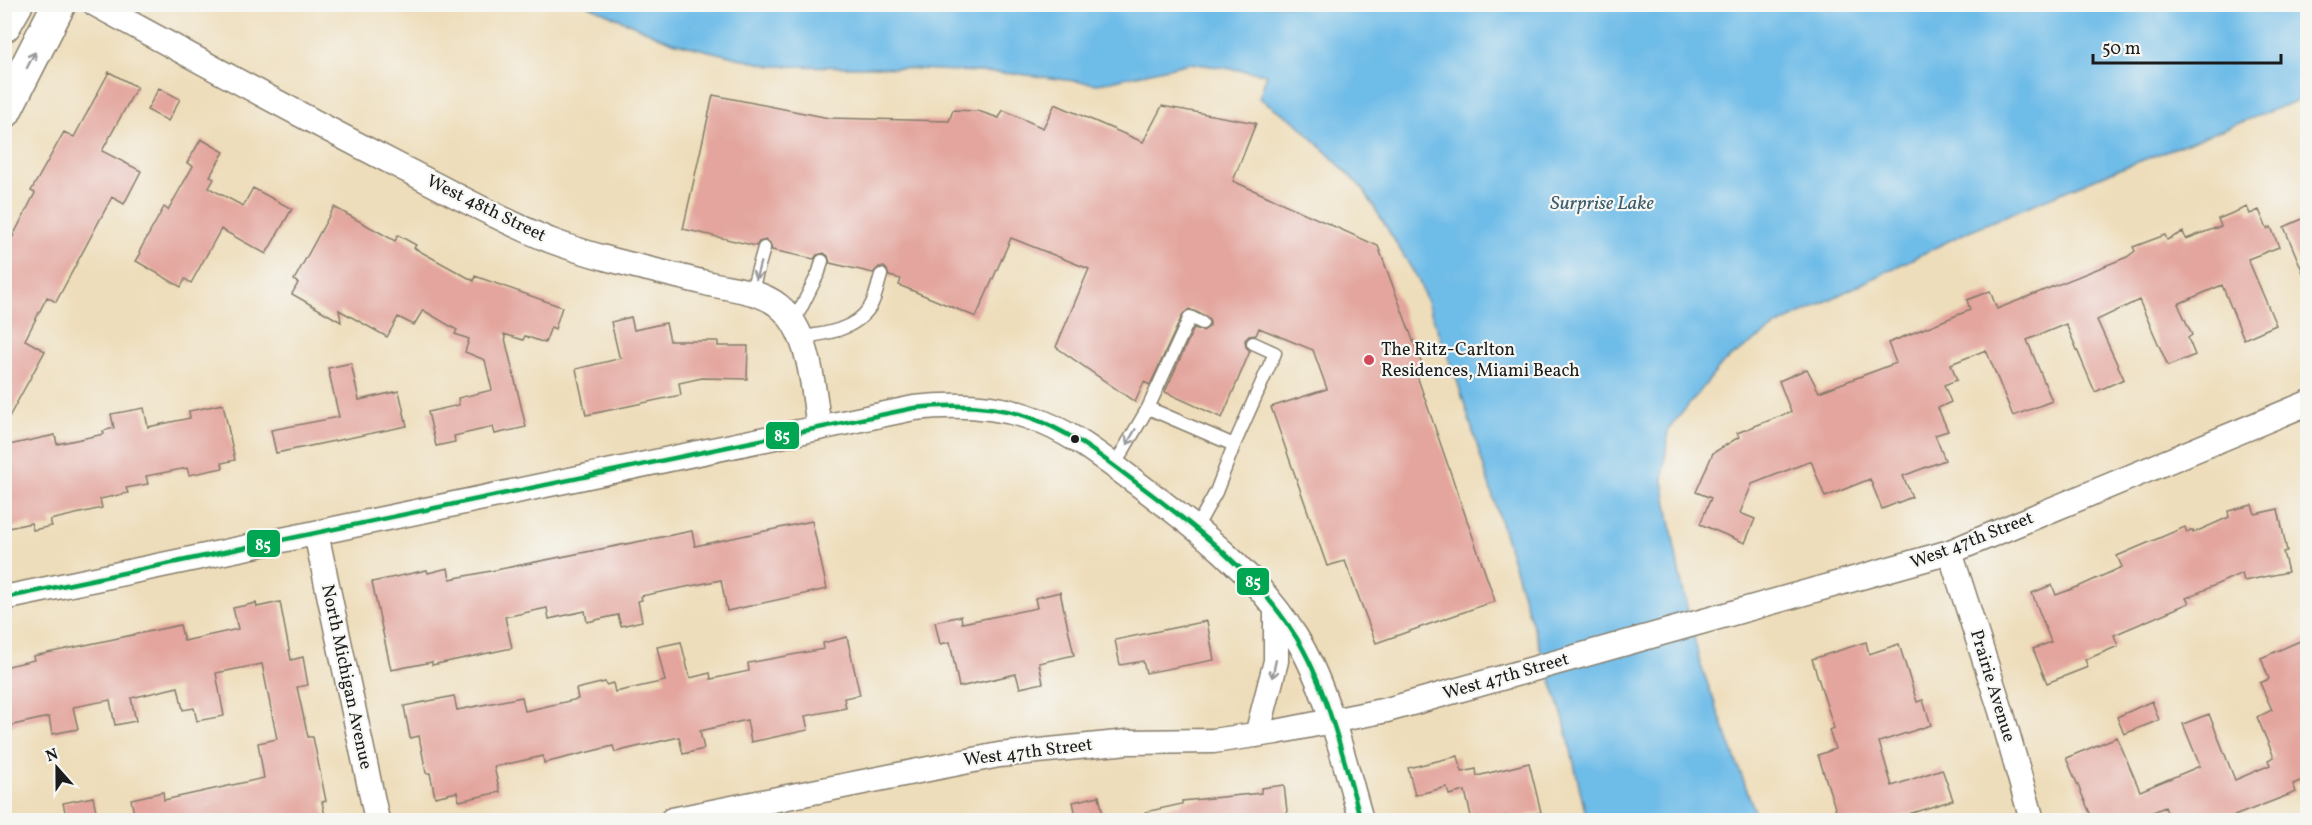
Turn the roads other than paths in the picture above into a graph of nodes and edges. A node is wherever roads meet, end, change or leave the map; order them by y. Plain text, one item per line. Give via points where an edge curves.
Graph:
1 (16, 4) edge
2 (59, 4) edge
3 (94, 4) edge
4 (4, 25) edge
5 (4, 112) edge
6 (764, 248) dead end
7 (822, 261) dead end
8 (881, 275) dead end
9 (752, 293) junction
10 (1202, 323) dead end
11 (798, 330) junction
12 (1253, 343) dead end
13 (2307, 403) edge
14 (1148, 408) junction
15 (819, 428) junction
16 (1234, 445) junction
17 (1114, 466) junction
18 (1196, 528) junction
19 (316, 533) junction
20 (1950, 552) junction
21 (4, 598) edge
22 (1276, 611) junction
23 (1332, 722) junction
24 (1257, 735) junction
25 (377, 820) edge
26 (672, 820) edge
27 (1361, 820) edge
28 (2032, 820) edge

1 - 4 main road
5 -> 2 main road
3 - 9 street, West 48th Street via 343,137 550,240
6 -> 9 lane
7 - 11 lane
8 - 11 lane via 870,307 852,324 830,333
9 - 11 street, West 48th Street via 778,305
10 - 14 lane via 1190,317
11 - 15 street
12 - 16 lane via 1275,353
13 - 20 street, West 47th Street
14 - 16 lane
14 -> 17 lane
15 - 17 street via 914,408 946,405 994,409 1029,417 1067,434
15 - 19 street
16 - 18 lane via 1216,492
17 - 18 street
18 - 22 street via 1243,570
19 - 21 street
19 - 25 street, North Michigan Avenue
20 - 23 street, West 47th Street via 1508,677
20 - 28 street, Prairie Avenue
22 - 23 street via 1302,649
22 -> 24 street via 1276,661
23 - 24 street, West 47th Street
23 - 27 street
24 - 26 street, West 47th Street via 1195,742 1100,744 999,755

